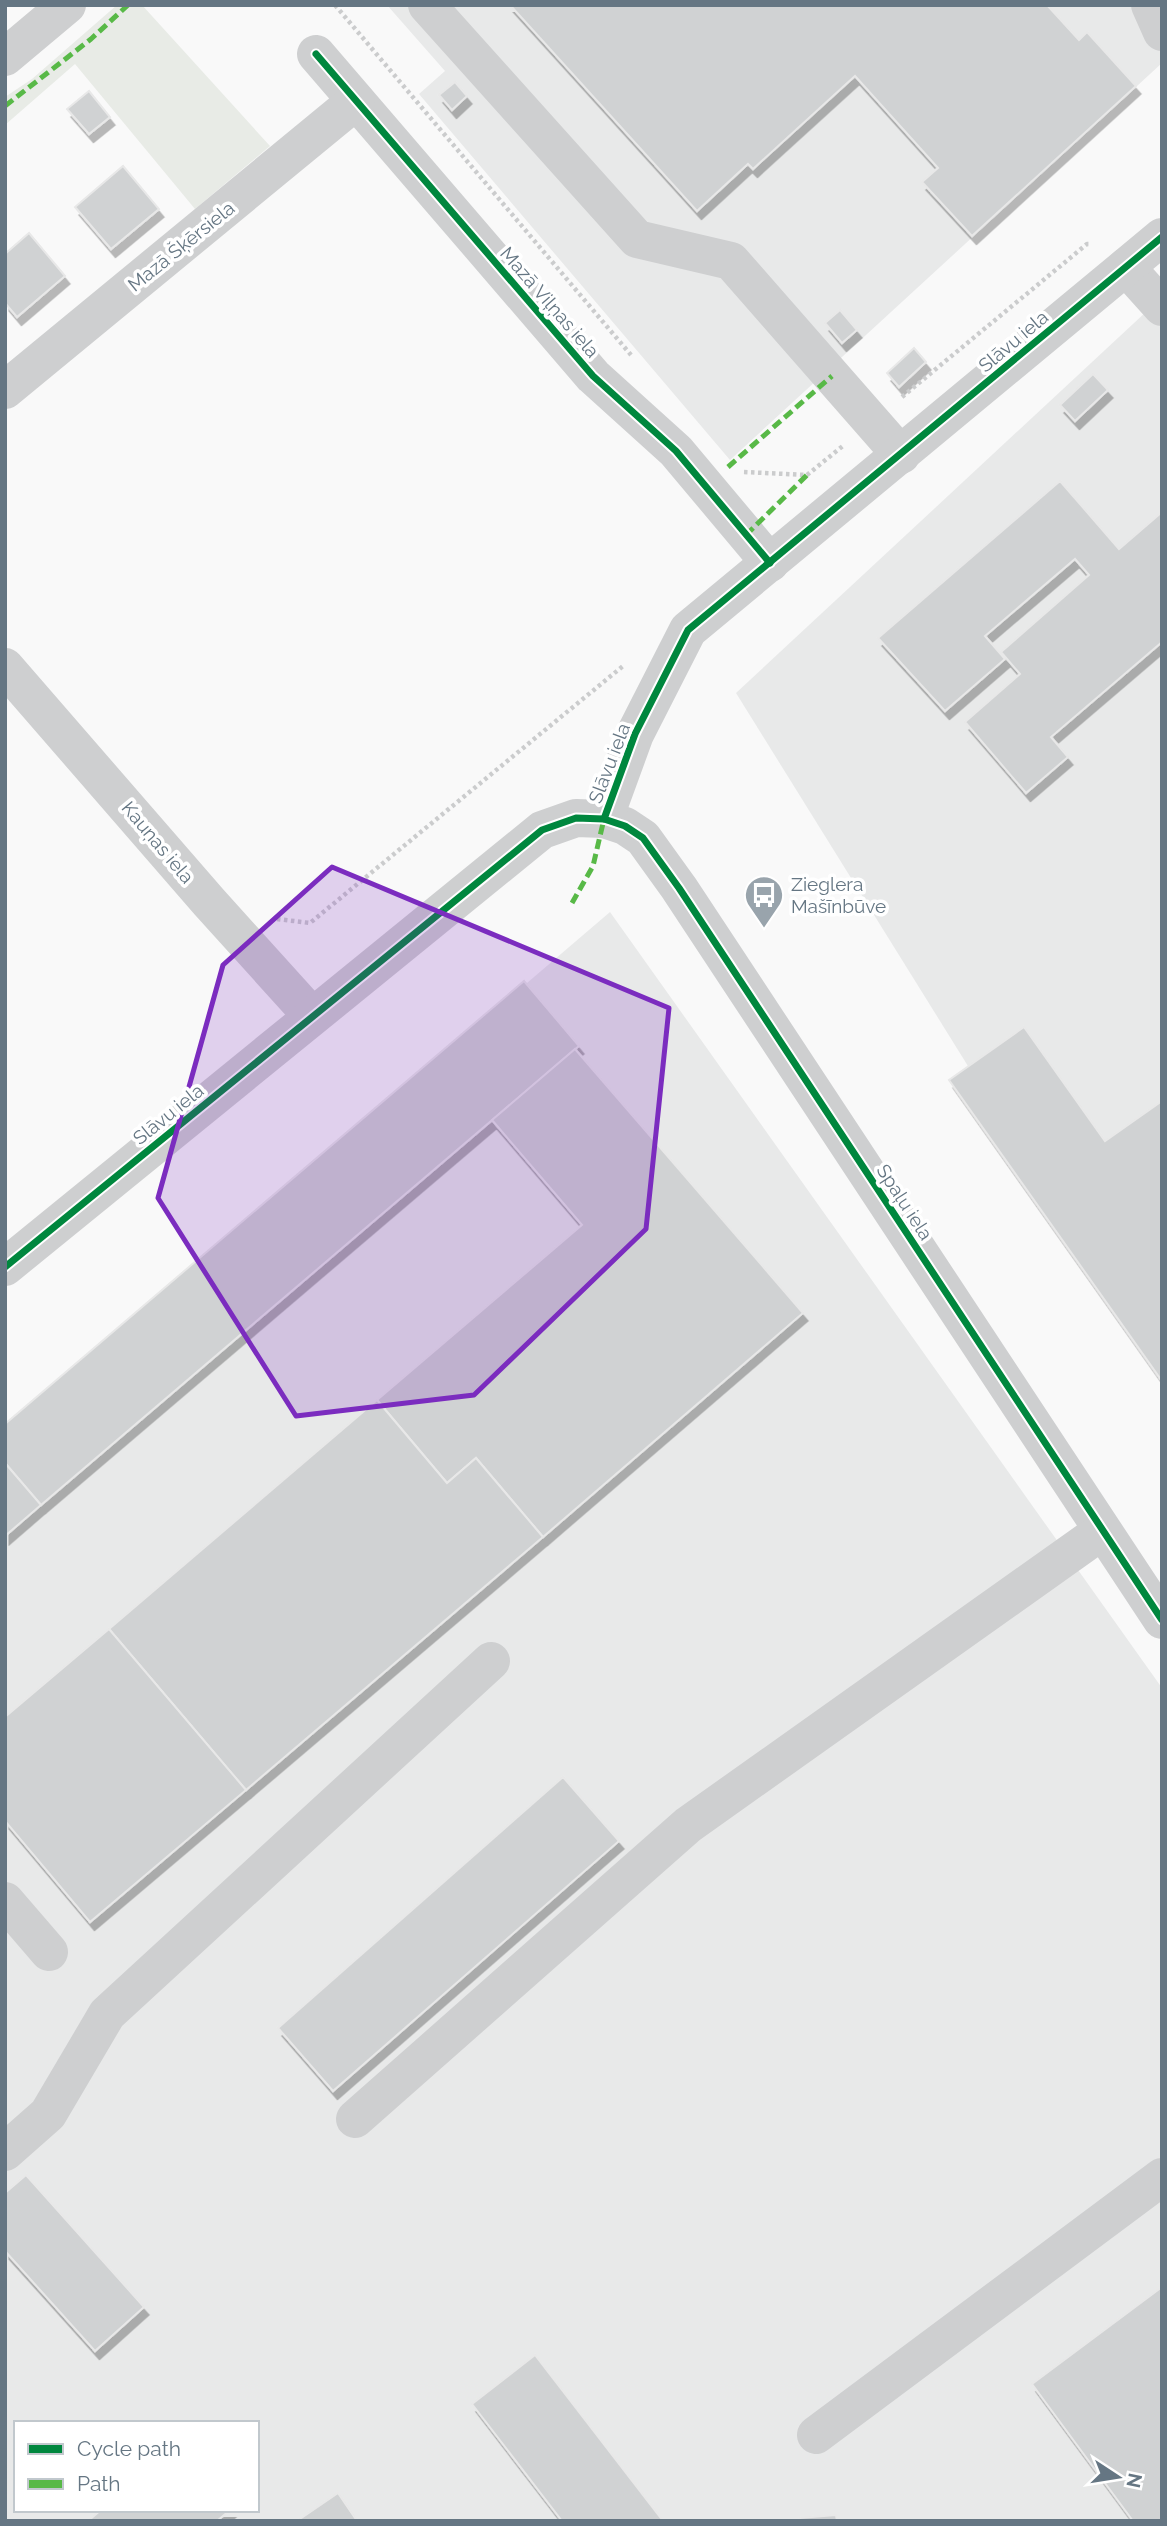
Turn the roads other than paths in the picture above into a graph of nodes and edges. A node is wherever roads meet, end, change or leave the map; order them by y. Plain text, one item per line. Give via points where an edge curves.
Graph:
1 (67, 5) edge
2 (427, 5) edge
3 (1150, 5) edge
4 (1162, 32) edge
5 (316, 54) dead end
6 (5, 57) edge
7 (356, 101) junction
8 (1147, 249) edge
9 (1162, 307) edge
10 (5, 390) edge
11 (901, 455) junction
12 (770, 563) junction
13 (11, 684) edge
14 (604, 819) junction
15 (312, 1016) junction
16 (5, 1267) edge
17 (1102, 1531) junction
18 (1162, 1620) edge
19 (491, 1661) dead end
20 (5, 1901) edge
21 (49, 1952) dead end
22 (355, 2119) dead end
23 (5, 2152) edge
24 (1162, 2177) edge
25 (816, 2435) dead end

1 - 6 street
2 - 11 street via 637,239 731,261
3 - 4 street
5 - 7 street, Mazā Viļņas iela
7 - 10 street, Mazā Šķērsiela
7 - 12 street, Mazā Viļņas iela via 593,376 677,451
8 - 9 street
8 - 11 street, Slāvu iela
11 - 12 street, Slāvu iela
12 - 14 street, Slāvu iela via 688,630 635,734
13 - 15 street, Kauņas iela
14 - 15 street, Slāvu iela via 576,818 542,830
14 - 17 street, Spaļu iela via 643,838 679,888
15 - 16 street, Slāvu iela
17 - 18 street, Spaļu iela
17 - 22 street via 688,1825
19 - 23 street via 107,2014 48,2114
20 - 21 street
24 - 25 street

